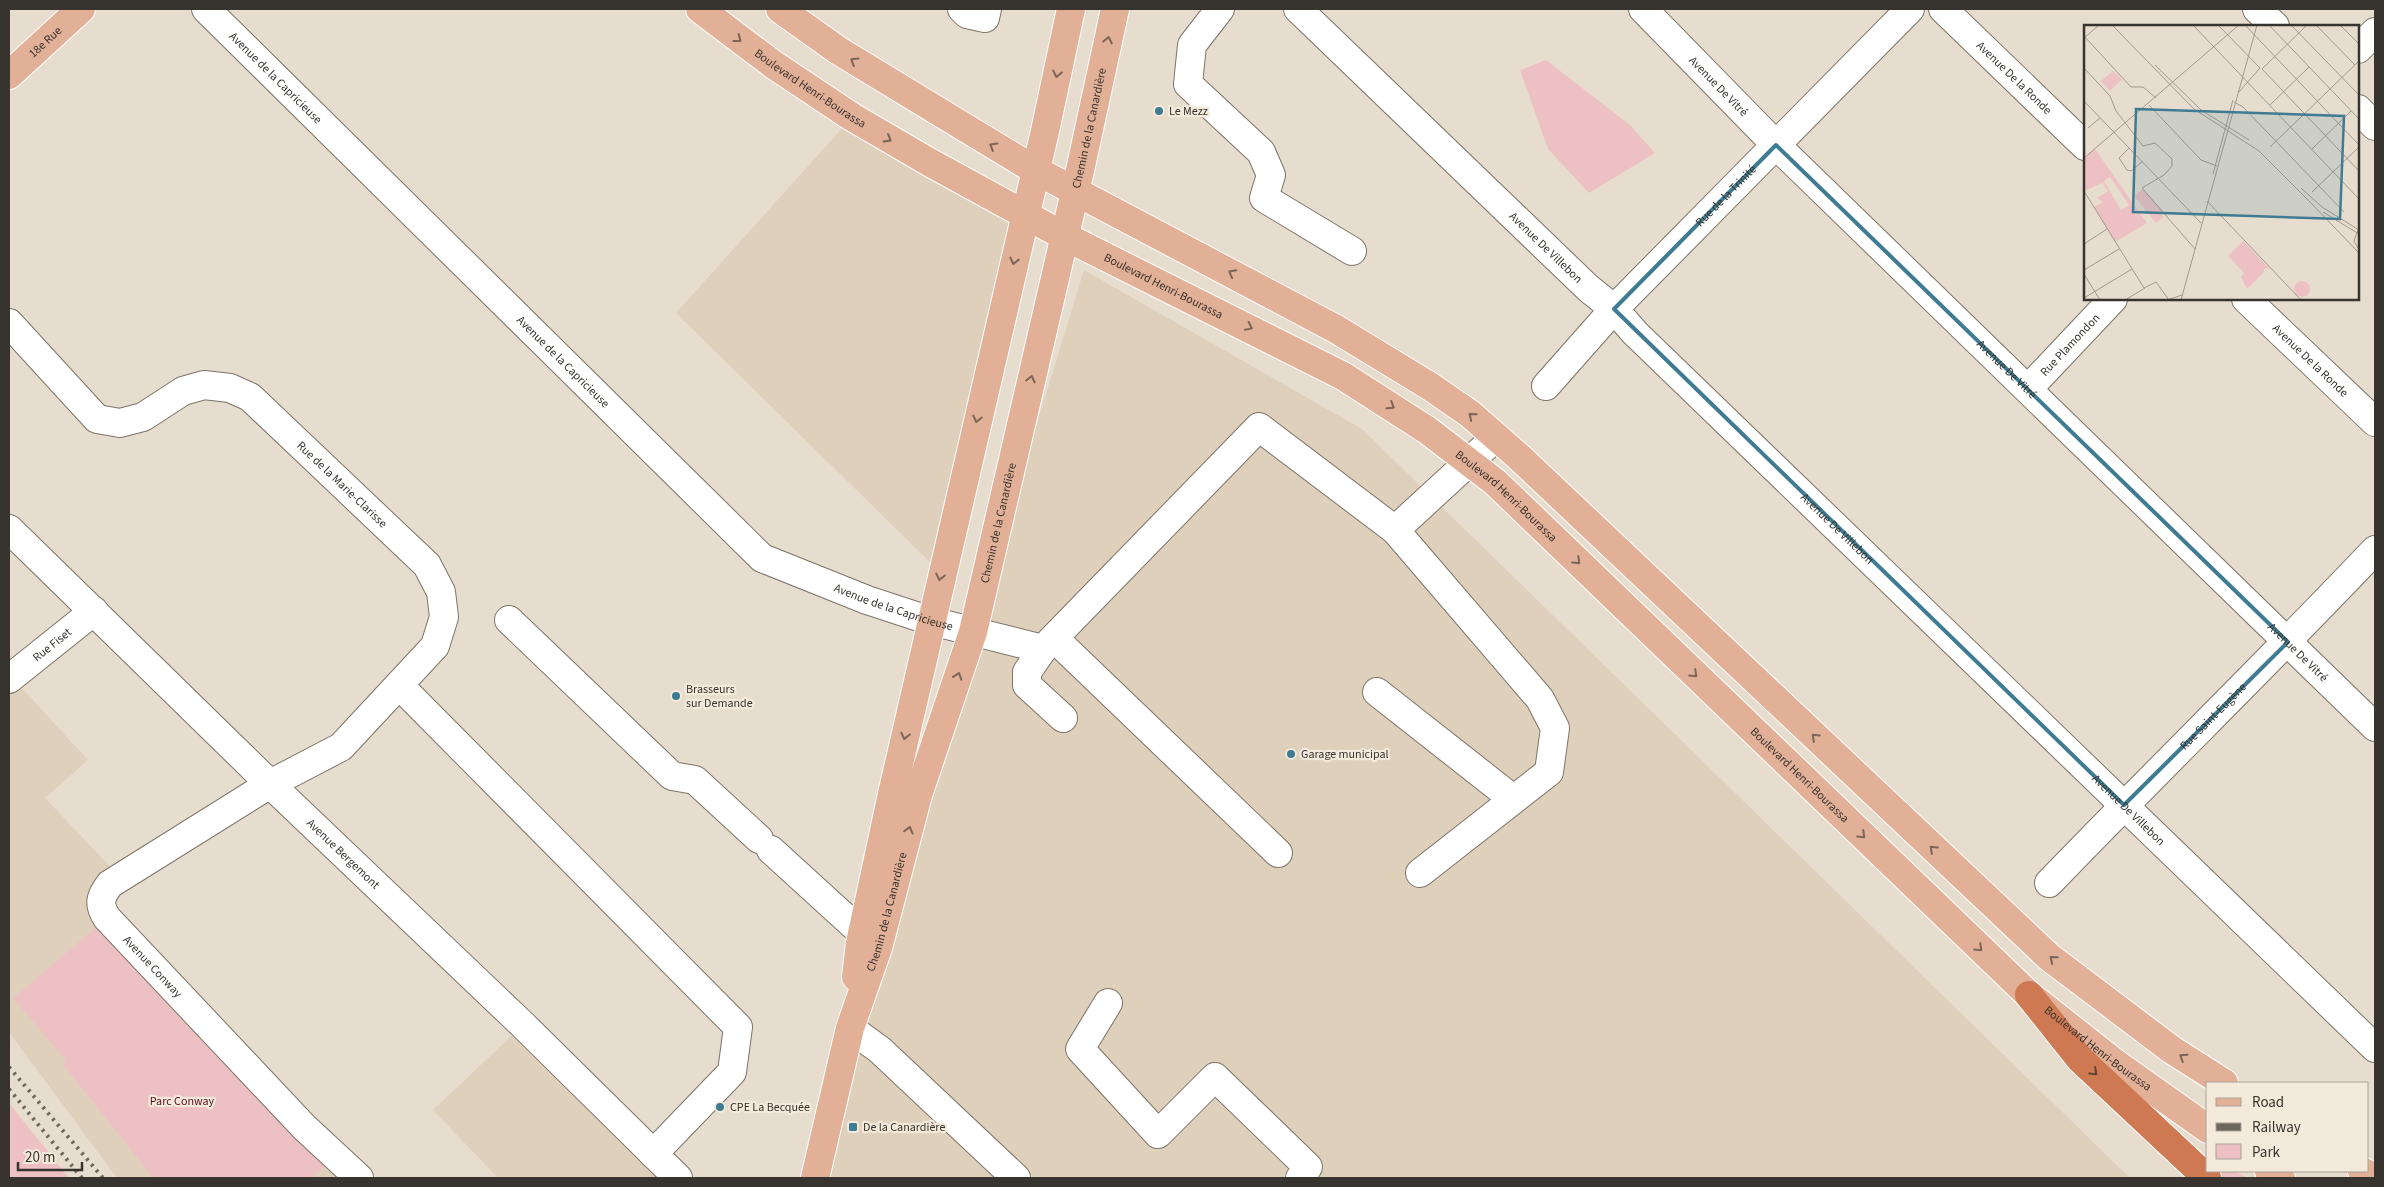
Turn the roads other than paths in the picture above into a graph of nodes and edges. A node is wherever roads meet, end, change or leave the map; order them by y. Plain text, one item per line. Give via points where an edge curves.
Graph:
1 (81, 9) edge
2 (206, 9) edge
3 (700, 9) edge
4 (780, 9) edge
5 (962, 9) edge
6 (987, 9) edge
7 (1071, 9) edge
8 (1115, 9) edge
9 (1220, 9) edge
10 (1298, 9) edge
11 (1643, 9) edge
12 (1910, 9) edge
13 (1943, 9) edge
14 (2258, 9) edge
15 (2274, 25) edge
16 (2375, 32) edge
17 (2359, 48) edge
18 (9, 75) edge
19 (2359, 109) edge
20 (2375, 126) edge
21 (1776, 145) junction
22 (2084, 145) edge
23 (1035, 170) junction
24 (1075, 190) junction
25 (1026, 214) junction
26 (1064, 236) junction
27 (1352, 250) dead end
28 (2111, 300) edge
29 (2247, 300) edge
30 (1614, 309) junction
31 (9, 324) edge
32 (1546, 386) dead end
33 (2028, 389) junction
34 (2375, 422) edge
35 (1496, 437) junction
36 (1467, 462) junction
37 (9, 529) edge
38 (1395, 530) junction
39 (2375, 550) edge
40 (94, 611) junction
41 (510, 620) dead end
42 (931, 621) junction
43 (973, 632) junction
44 (2288, 642) junction
45 (1048, 644) junction
46 (9, 678) edge
47 (399, 685) junction
48 (1377, 692) dead end
49 (1063, 718) dead end
50 (2375, 728) edge
51 (270, 784) junction
52 (1513, 800) junction
53 (2124, 805) junction
54 (1278, 853) dead end
55 (1420, 873) dead end
56 (2049, 883) dead end
57 (862, 932) junction
58 (2029, 995) junction
59 (1108, 1003) dead end
60 (850, 1028) junction
61 (2375, 1048) edge
62 (2222, 1082) edge
63 (2206, 1129) edge
64 (653, 1154) junction
65 (359, 1178) edge
66 (678, 1178) edge
67 (816, 1178) edge
68 (1016, 1178) edge
69 (1300, 1178) edge
70 (2207, 1178) edge

1 - 18 main road, 18e Rue
2 - 42 street, Avenue de la Capricieuse via 762,558 867,600
3 -> 25 main road, Boulevard Henri-Bourassa via 774,65 852,117
23 -> 4 main road via 864,67
5 - 6 street via 985,18
7 -> 23 main road, Chemin de la Canardière
24 -> 8 main road, Chemin de la Canardière
9 - 27 street via 1192,45 1188,84 1261,152 1271,175 1264,198
10 - 30 street, Avenue De Villebon via 1588,288
11 - 21 street, Avenue De Vitré
12 - 21 street, Rue de la Trinité
13 - 22 street, Avenue De la Ronde
14 - 15 street
16 - 17 street
19 - 20 street
21 - 30 street, Rue de la Trinité
21 - 33 street, Avenue De Vitré
23 - 24 main road
23 - 25 main road, Chemin de la Canardière
24 - 26 main road, Chemin de la Canardière
35 -> 24 main road via 1431,386 1336,329
25 - 26 main road, Boulevard Henri-Bourassa
25 -> 42 main road, Chemin de la Canardière
26 -> 36 main road, Boulevard Henri-Bourassa via 1343,376 1420,425
43 -> 26 main road, Chemin de la Canardière
28 - 33 street, Rue Plamondon
29 - 34 street, Avenue De la Ronde
30 - 32 street, Rue de la Trinité
30 - 53 street, Avenue De Villebon via 1642,340
31 - 47 street, Rue de la Marie-Clarisse via 97,419 120,423 143,417 183,391 204,386 230,388 250,397 427,565 441,592 444,617 435,646
33 - 44 street, Avenue De Vitré
35 - 36 street
62 -> 35 main road via 2172,1050 2049,957
36 - 38 street
36 -> 58 main road, Boulevard Henri-Bourassa via 1495,482
37 - 40 street, Avenue Bergemont
38 - 45 street via 1259,427
38 - 52 street via 1540,699 1555,728 1549,772
39 - 44 street, Rue Saint-Eugène
40 - 46 street, Rue Fiset
40 - 51 street, Avenue Bergemont
41 - 57 street via 672,776 695,780
42 - 43 street, Avenue de la Capricieuse
42 -> 57 main road, Chemin de la Canardière
43 - 45 street, Avenue de la Capricieuse
60 -> 43 main road, Chemin de la Canardière via 878,948 918,795
44 - 50 street, Avenue De Vitré
44 - 53 street, Rue Saint-Eugène
45 - 49 street via 1027,672 1027,685
45 - 54 street
47 - 51 street, Rue de la Marie-Clarisse via 341,747
47 - 64 street via 738,1028 732,1072
48 - 52 street
51 - 64 street, Avenue Bergemont
51 - 65 street, Avenue Conway via 110,884 101,896 101,908 304,1127
52 - 55 street
53 - 56 street, Rue Saint-Eugène
53 - 61 street, Avenue De Villebon
57 - 60 main road, Chemin de la Canardière
58 - 63 main road, Boulevard Henri-Bourassa
58 -> 70 highway via 2080,1059
59 - 69 street via 1080,1049 1158,1134 1215,1077 1308,1167
60 - 67 main road, Chemin de la Canardière
60 - 68 street via 880,1050
64 - 66 street, Avenue Bergemont

